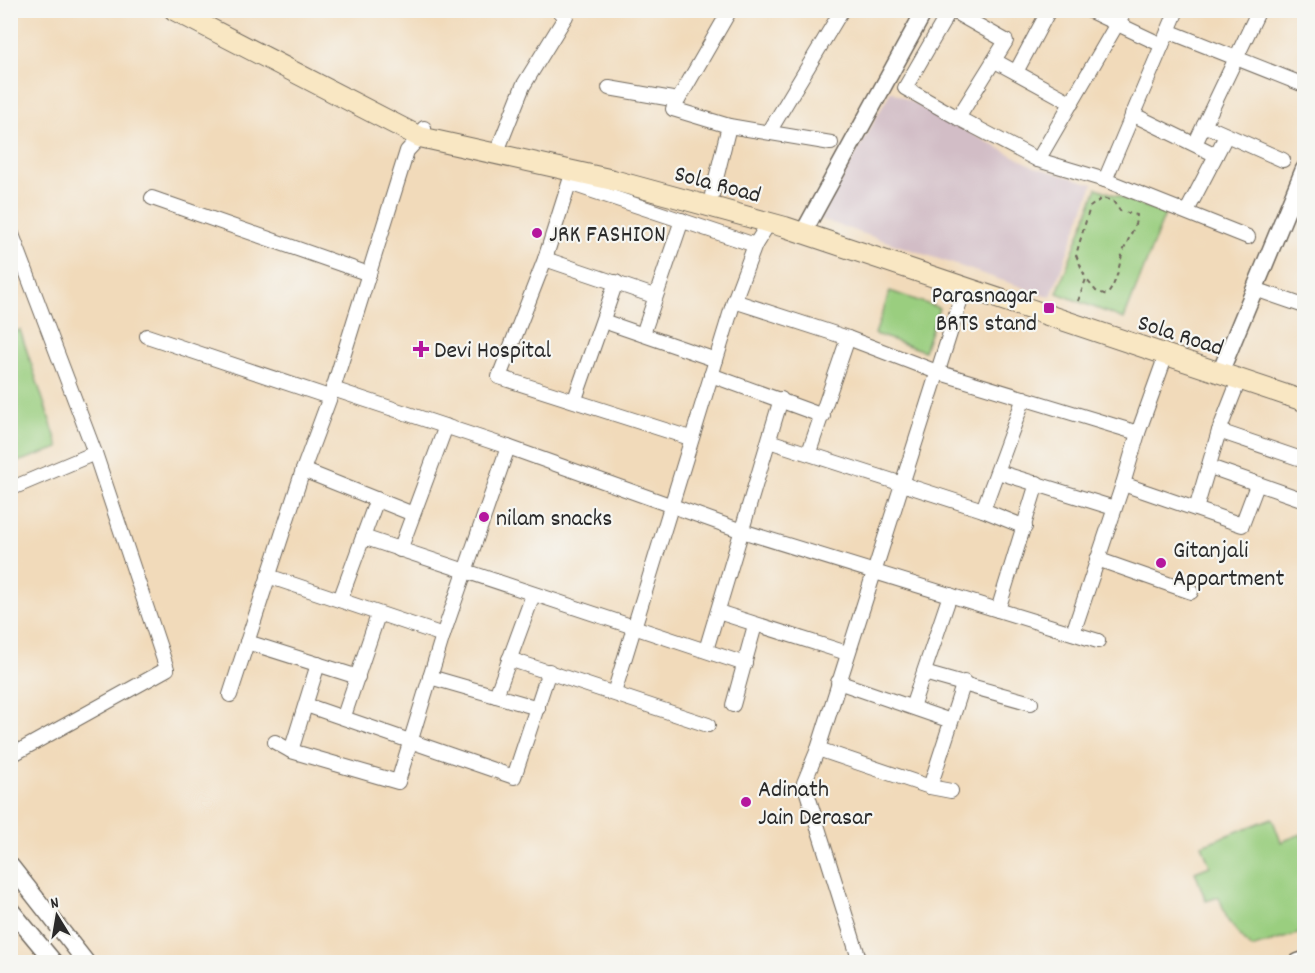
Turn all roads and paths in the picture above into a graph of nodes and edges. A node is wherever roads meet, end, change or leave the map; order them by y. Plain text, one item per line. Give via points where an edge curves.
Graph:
1 (174, 10) edge
2 (199, 10) edge
3 (558, 10) edge
4 (730, 10) edge
5 (842, 10) edge
6 (925, 10) edge
7 (950, 10) edge
8 (1049, 10) edge
9 (1088, 10) edge
10 (1125, 10) edge
11 (1177, 10) edge
12 (1259, 10) edge
13 (1116, 26) junction
14 (1168, 31) junction
15 (1006, 41) junction
16 (1162, 45) junction
17 (1026, 53) junction
18 (1237, 58) junction
19 (995, 61) junction
20 (1016, 72) junction
21 (1305, 86) edge
22 (609, 88) dead end
23 (678, 100) junction
24 (1072, 103) junction
25 (1132, 114) junction
26 (958, 118) junction
27 (1204, 125) junction
28 (729, 126) junction
29 (769, 132) junction
30 (422, 133) junction
31 (1226, 136) junction
32 (831, 143) dead end
33 (500, 144) junction
34 (1195, 144) junction
35 (1216, 155) junction
36 (1038, 160) junction
37 (1283, 160) dead end
38 (1305, 170) edge
39 (574, 178) junction
40 (1105, 180) junction
41 (712, 195) junction
42 (152, 198) dead end
43 (1298, 204) edge
44 (1187, 211) junction
45 (682, 220) junction
46 (769, 223) junction
47 (806, 228) junction
48 (10, 229) edge
49 (1248, 237) dead end
50 (754, 245) junction
51 (545, 259) junction
52 (369, 274) junction
53 (1086, 279) junction
54 (616, 282) junction
55 (964, 289) junction
56 (1255, 289) junction
57 (654, 296) junction
58 (734, 301) junction
59 (1077, 301) dead end
60 (1305, 306) edge
61 (603, 321) junction
62 (642, 334) junction
63 (147, 336) dead end
64 (848, 338) junction
65 (1166, 355) junction
66 (716, 360) junction
67 (1222, 368) junction
68 (937, 372) junction
69 (711, 375) junction
70 (1239, 380) junction
71 (1262, 382) junction
72 (1305, 391) edge
73 (331, 393) junction
74 (1024, 398) junction
75 (575, 399) junction
76 (781, 399) junction
77 (1305, 401) edge
78 (823, 416) junction
79 (446, 426) junction
80 (1219, 431) junction
81 (1138, 432) junction
82 (690, 438) junction
83 (769, 441) junction
84 (508, 447) junction
85 (809, 452) junction
86 (95, 453) junction
87 (1305, 460) edge
88 (1210, 467) junction
89 (303, 470) junction
90 (998, 472) junction
91 (1037, 483) junction
92 (900, 484) junction
93 (1124, 484) junction
94 (1257, 485) junction
95 (10, 489) edge
96 (377, 499) junction
97 (1305, 500) edge
98 (670, 504) junction
99 (1114, 508) junction
100 (1196, 509) junction
101 (983, 510) junction
102 (413, 514) junction
103 (1025, 527) junction
104 (742, 531) junction
105 (363, 537) junction
106 (400, 550) junction
107 (1097, 559) junction
108 (466, 572) junction
109 (872, 572) junction
110 (268, 576) junction
111 (1191, 592) dead end
112 (533, 595) junction
113 (950, 595) junction
114 (340, 600) junction
115 (998, 610) junction
116 (718, 612) junction
117 (378, 615) junction
118 (755, 625) junction
119 (635, 627) junction
120 (1073, 633) junction
121 (443, 635) junction
122 (1098, 641) dead end
123 (247, 642) junction
124 (706, 650) junction
125 (847, 653) junction
126 (509, 659) junction
127 (318, 664) junction
128 (745, 664) junction
129 (549, 671) junction
130 (924, 673) junction
131 (430, 676) junction
132 (358, 677) junction
133 (838, 682) junction
134 (964, 682) junction
135 (614, 693) junction
136 (230, 695) dead end
137 (496, 696) junction
138 (1031, 703) dead end
139 (306, 705) junction
140 (733, 705) dead end
141 (912, 707) junction
142 (538, 708) junction
143 (344, 716) junction
144 (951, 722) junction
145 (708, 725) dead end
146 (411, 740) junction
147 (275, 742) dead end
148 (818, 749) junction
149 (291, 751) junction
150 (10, 756) edge
151 (930, 787) junction
152 (951, 790) dead end
153 (10, 865) edge
154 (13, 915) edge
155 (1305, 960) edge
156 (54, 963) edge
157 (86, 963) edge
158 (860, 963) edge
159 (1298, 963) edge

1 - 30 main road, Sola Road
2 - 30 main road, Sola Road
3 - 33 street via 566,16 523,86
4 - 23 street
5 - 29 street
6 - 47 street
7 - 15 street
7 - 26 street via 905,88
8 - 17 street
9 - 13 street
10 - 13 street
11 - 14 street
12 - 18 street
13 - 16 street
13 - 24 street
14 - 16 street
14 - 18 street
15 - 17 street
15 - 19 street
16 - 25 street
17 - 20 street
18 - 21 street
18 - 27 street
19 - 20 street
19 - 26 street
20 - 24 street
22 - 23 street
23 - 28 street via 673,110
24 - 36 street
25 - 34 street
25 - 40 street
26 - 36 street
27 - 31 street
27 - 34 street
28 - 29 street
28 - 41 street
29 - 32 street
30 - 33 main road, Sola Road
30 - 39 main road, Sola Road
30 - 52 street via 407,151
31 - 35 street
31 - 37 street
33 - 41 main road, Sola Road
34 - 35 street
35 - 44 street
36 - 40 street
38 - 43 street
39 - 45 street
39 - 46 main road, Sola Road
39 - 51 street
40 - 44 street
41 - 47 main road, Sola Road
42 - 52 street
43 - 56 street
44 - 49 street
45 - 50 street
45 - 57 street
46 - 47 main road, Sola Road
46 - 50 street
47 - 55 main road, Sola Road
47 - 67 main road, Sola Road
48 - 86 street
50 - 58 street
51 - 54 street
51 - 75 street via 499,377
52 - 73 street
53 - 53 path via 1076,255 1090,207 1102,198 1113,201 1120,211 1137,215 1136,222 1119,273 1107,295 1096,291
53 - 59 path
54 - 57 street
54 - 61 street
55 - 65 main road, Sola Road
55 - 68 street
56 - 60 street
56 - 67 street
57 - 62 street
58 - 64 street
58 - 66 street
61 - 62 street
61 - 75 street
62 - 66 street
63 - 73 street
64 - 68 street
64 - 78 street
65 - 67 main road, Sola Road
65 - 81 street
66 - 69 street
67 - 70 main road, Sola Road
67 - 71 main road, Sola Road
68 - 74 street
68 - 92 street
69 - 76 street
69 - 82 street
70 - 71 main road, Sola Road
70 - 80 street
71 - 72 main road
71 - 77 main road
73 - 79 street
73 - 89 street
74 - 81 street
74 - 90 street
75 - 82 street
76 - 78 street
76 - 83 street
78 - 85 street
79 - 84 street
79 - 102 street
80 - 87 street
80 - 88 street
81 - 93 street
82 - 98 street
83 - 85 street
83 - 104 street
84 - 98 street
84 - 108 street
85 - 92 street
86 - 95 street
86 - 150 street via 167,669
88 - 94 street
88 - 100 street
89 - 96 street
89 - 110 street
90 - 91 street
90 - 101 street
91 - 99 street
91 - 103 street
92 - 101 street
92 - 109 street
93 - 99 street
93 - 100 street
94 - 97 street
94 - 100 street via 1242,525
96 - 102 street
96 - 105 street
98 - 104 street
98 - 119 street
99 - 107 street
101 - 103 street
102 - 106 street
103 - 115 street
104 - 109 street
104 - 116 street
105 - 106 street
105 - 114 street
106 - 108 street
107 - 111 street
107 - 120 street
108 - 112 street
108 - 121 street
109 - 113 street
109 - 125 street
110 - 114 street
110 - 123 street
112 - 119 street
112 - 126 street
113 - 115 street
113 - 130 street
114 - 117 street
115 - 120 street
116 - 118 street
116 - 124 street
117 - 121 street
117 - 132 street
118 - 125 street
118 - 128 street
119 - 124 street
119 - 135 street
120 - 122 street
121 - 131 street
123 - 127 street
123 - 136 street
124 - 128 street
125 - 133 street
126 - 129 street
126 - 137 street
127 - 132 street
127 - 139 street
128 - 140 street
129 - 135 street
129 - 142 street
130 - 134 street
130 - 141 street
131 - 137 street
131 - 146 street
132 - 143 street
133 - 141 street
133 - 148 street
134 - 138 street
134 - 144 street
135 - 145 street
137 - 142 street
139 - 143 street
139 - 149 street
141 - 144 street
142 - 146 street via 514,777
143 - 146 street
144 - 151 street
146 - 149 street via 398,782
147 - 149 street
148 - 151 street
148 - 158 street via 804,783
151 - 152 street
153 - 157 street
154 - 156 street
155 - 159 street

